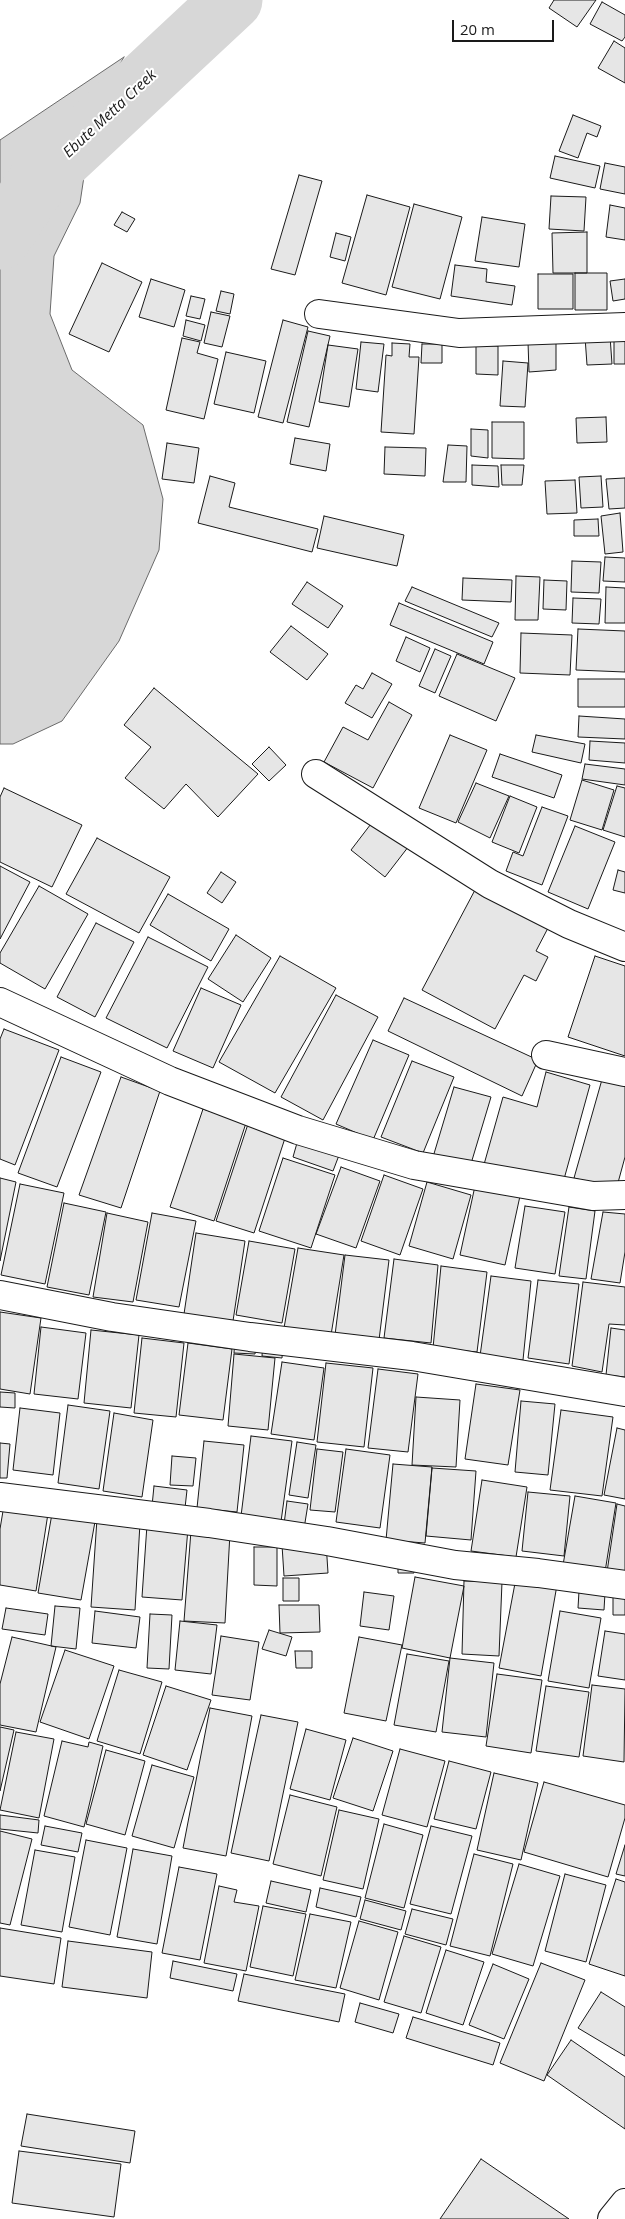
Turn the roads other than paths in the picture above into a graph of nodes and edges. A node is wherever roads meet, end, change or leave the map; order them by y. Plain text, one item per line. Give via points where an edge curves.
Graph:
1 (319, 314) dead end
2 (625, 327) edge
3 (316, 774) dead end
4 (625, 947) edge
5 (0, 1002) edge
6 (546, 1055) dead end
7 (625, 1072) edge
8 (625, 1196) edge
9 (0, 1296) edge
10 (625, 1392) edge
11 (0, 1497) edge
12 (625, 1586) edge
13 (625, 2202) edge
14 (612, 2219) edge

1 - 2 street via 459,333
3 - 4 street via 490,884 569,924
5 - 8 street via 170,1082 307,1133 414,1165 583,1194
6 - 7 street
9 - 10 street via 112,1317 412,1356
11 - 12 street via 209,1523 455,1565
13 - 14 street

